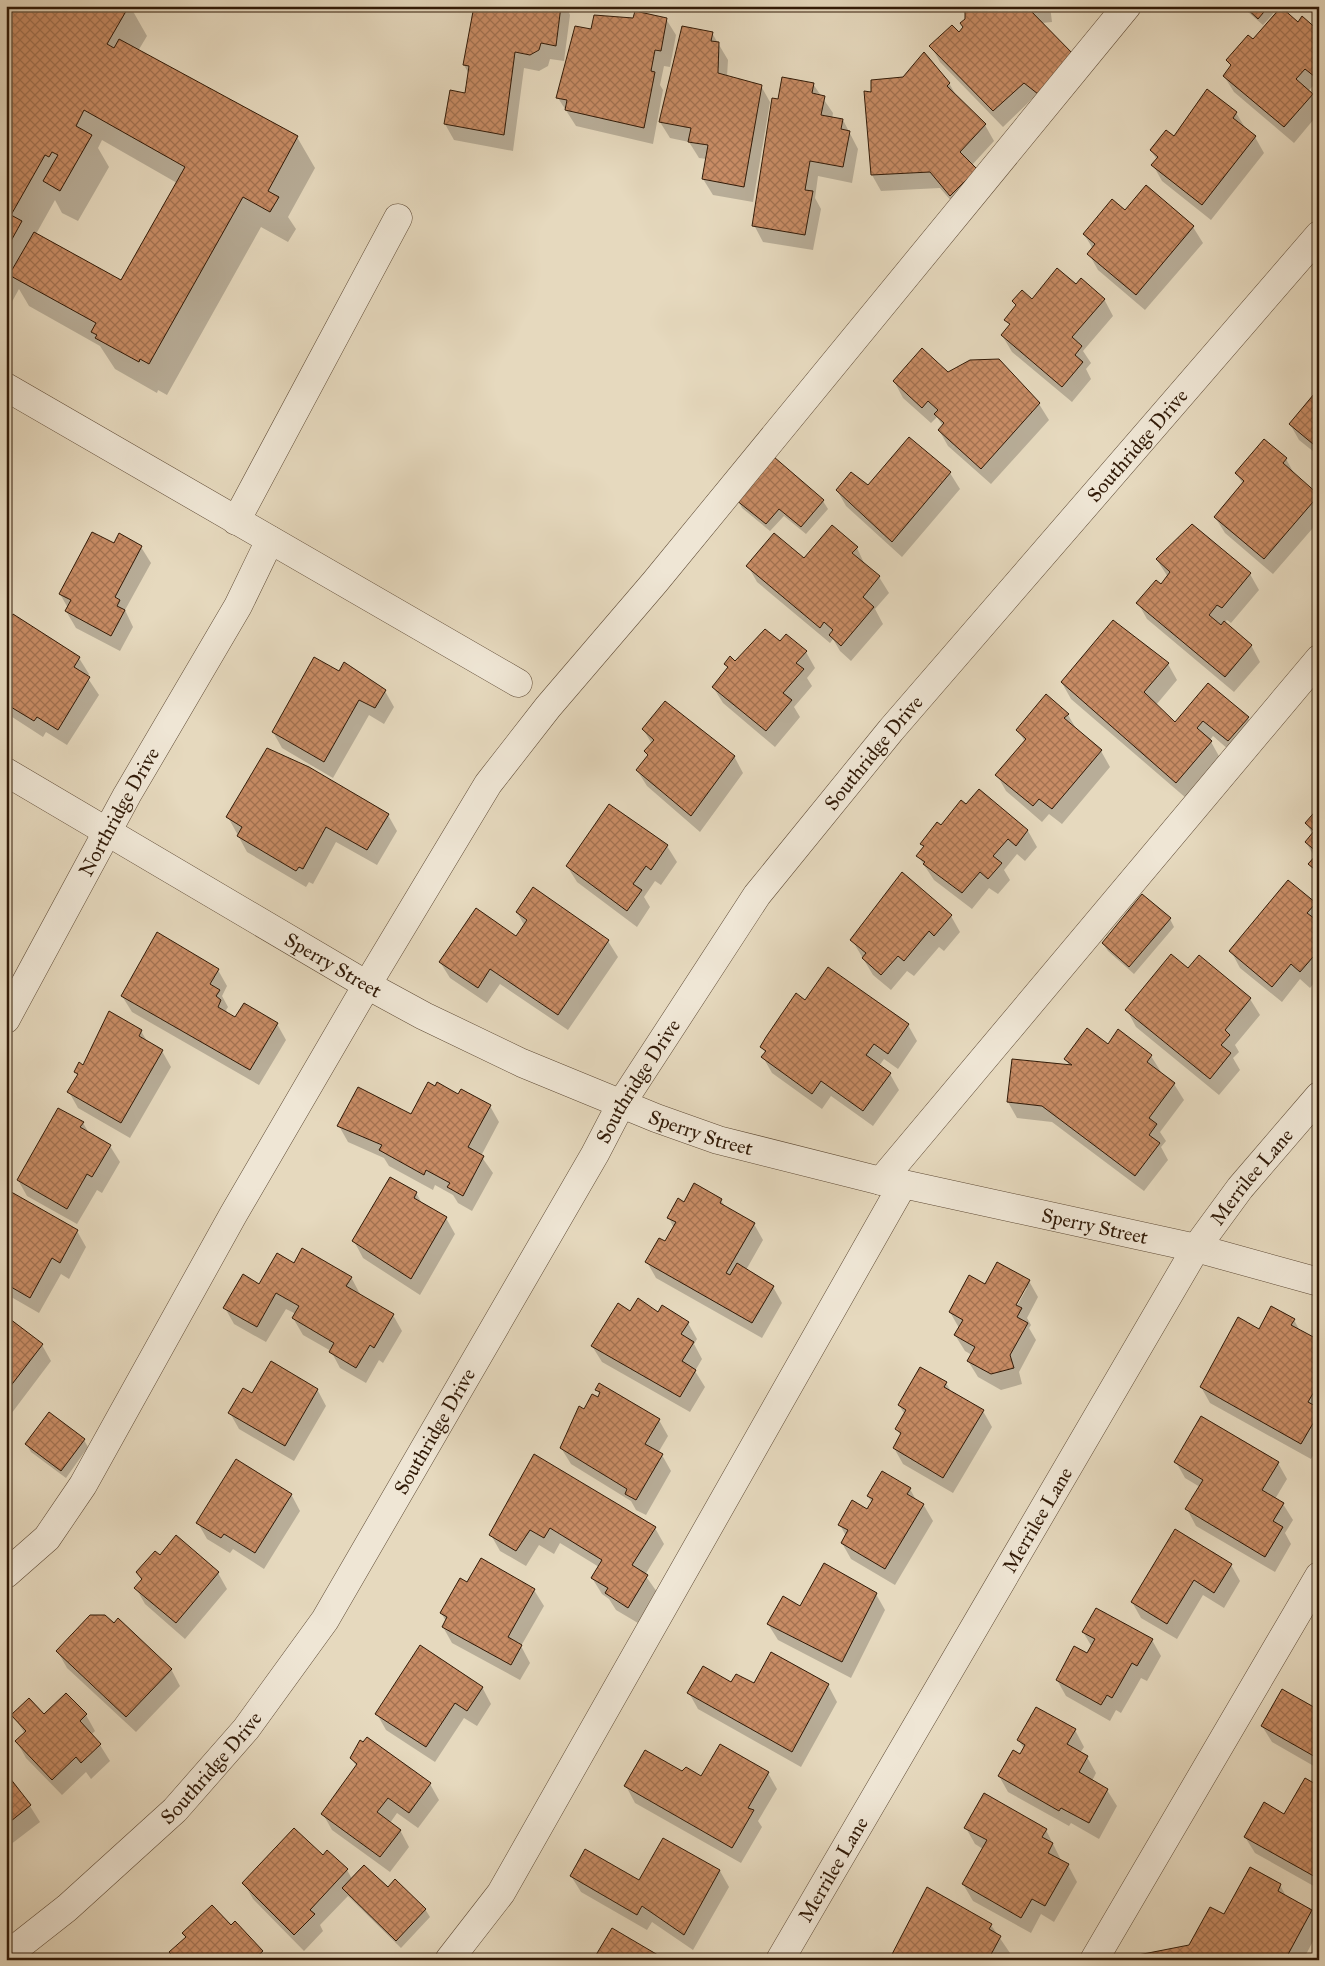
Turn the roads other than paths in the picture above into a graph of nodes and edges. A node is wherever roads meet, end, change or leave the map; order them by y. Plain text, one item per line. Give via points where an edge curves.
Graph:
1 (1127, 6) edge
2 (398, 218) dead end
3 (1319, 234) edge
4 (6, 387) edge
5 (236, 521) junction
6 (270, 540) junction
7 (1319, 659) edge
8 (518, 684) dead end
9 (6, 772) edge
10 (108, 831) junction
11 (367, 985) junction
12 (6, 1019) edge
13 (1319, 1096) edge
14 (621, 1104) junction
15 (892, 1182) junction
16 (1196, 1248) junction
17 (1319, 1282) edge
18 (6, 1574) edge
19 (1319, 1576) edge
20 (6, 1956) edge
21 (449, 1960) edge
22 (780, 1960) edge
23 (1094, 1960) edge

1 - 11 street via 655,582 548,707 488,784
2 - 5 street
3 - 14 street, Southridge Drive via 897,722 757,895
4 - 5 street
5 - 6 street
6 - 8 street
6 - 10 street, Northridge Drive via 238,606
7 - 15 street
9 - 10 street, Sperry Street
10 - 11 street, Sperry Street
10 - 12 street, Northridge Drive
11 - 14 street, Sperry Street via 522,1063
11 - 18 street via 233,1215 82,1485 47,1538
13 - 16 street, Merrilee Lane via 1240,1188
14 - 15 street, Sperry Street via 718,1140
14 - 20 street, Southridge Drive via 325,1620 246,1729 175,1810 67,1908
15 - 16 street, Sperry Street
15 - 21 street via 501,1893
16 - 17 street, Sperry Street
16 - 22 street, Merrilee Lane
19 - 23 street

